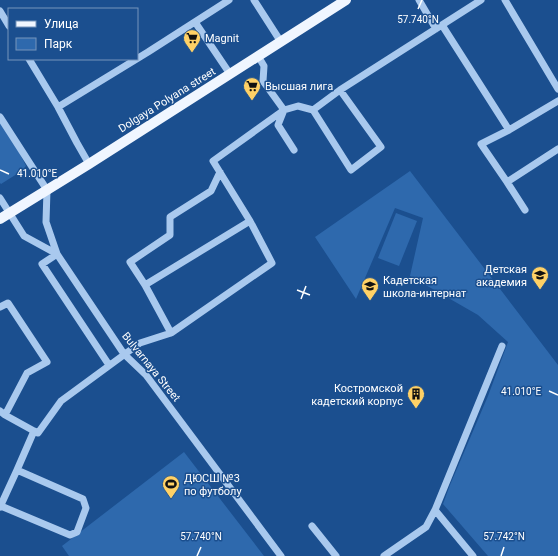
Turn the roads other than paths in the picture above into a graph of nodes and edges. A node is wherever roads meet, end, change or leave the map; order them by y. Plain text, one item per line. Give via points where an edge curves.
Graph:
1 (229, 0) edge
2 (254, 0) edge
3 (346, 0) edge
4 (419, 0) edge
5 (481, 0) edge
6 (505, 0) edge
7 (0, 11) edge
8 (195, 22) junction
9 (8, 24) edge
10 (439, 27) junction
11 (281, 42) junction
12 (258, 56) junction
13 (138, 58) edge
14 (30, 60) edge
15 (135, 60) edge
16 (230, 74) junction
17 (558, 89) edge
18 (340, 90) junction
19 (558, 101) edge
20 (58, 107) junction
21 (284, 110) junction
22 (313, 110) junction
23 (0, 117) edge
24 (509, 130) junction
25 (558, 149) edge
26 (294, 150) dead end
27 (89, 164) junction
28 (220, 172) junction
29 (507, 182) junction
30 (47, 190) junction
31 (0, 198) edge
32 (525, 210) dead end
33 (10, 213) junction
34 (0, 220) edge
35 (250, 221) junction
36 (57, 254) junction
37 (145, 285) junction
38 (0, 308) edge
39 (170, 333) junction
40 (502, 346) dead end
41 (124, 354) junction
42 (110, 365) junction
43 (3, 413) edge
44 (34, 431) junction
45 (17, 470) junction
46 (0, 506) edge
47 (435, 510) junction
48 (312, 526) dead end
49 (281, 556) edge
50 (336, 556) edge
51 (384, 556) edge
52 (473, 556) edge

1 - 8 street
2 - 11 street
3 - 11 main road, Dolgaya Polyana street
4 - 10 street
5 - 10 street
6 - 17 street
7 - 9 street
8 - 13 street
8 - 16 street
10 - 18 street
10 - 24 street
11 - 12 main road, Dolgaya Polyana street
12 - 16 main road, Dolgaya Polyana street
12 - 21 street via 264,66 263,80
14 - 20 street
15 - 20 street
16 - 27 main road, Dolgaya Polyana street
18 - 22 street
18 - 22 street via 381,148 351,170
19 - 24 street
20 - 27 street
21 - 22 street via 298,106
21 - 26 street via 278,125
21 - 28 street via 213,161
23 - 30 street
24 - 29 street via 481,144
25 - 29 street
27 - 30 main road, Dolgaya Polyana street
28 - 35 street
28 - 37 street via 211,191 170,217 170,235 130,262
29 - 32 street
30 - 33 main road, Dolgaya Polyana street
30 - 36 street via 46,222
31 - 33 street, Bulvarnaya Street
33 - 34 main road, Dolgaya Polyana street
33 - 36 street, Bulvarnaya Street via 24,236
35 - 37 street
35 - 39 street via 272,263
36 - 41 street, Bulvarnaya Street
36 - 42 street via 42,264
37 - 39 street
38 - 43 street via 8,303 47,362 27,373
39 - 41 street via 140,343
40 - 47 street
41 - 42 street
41 - 49 street, Bulvarnaya Street via 146,375
42 - 44 street via 61,401 38,433
43 - 44 street
44 - 45 street
45 - 46 street
45 - 46 street via 83,499 86,508 77,532 70,535
47 - 51 street via 426,527
47 - 52 street
48 - 50 street

